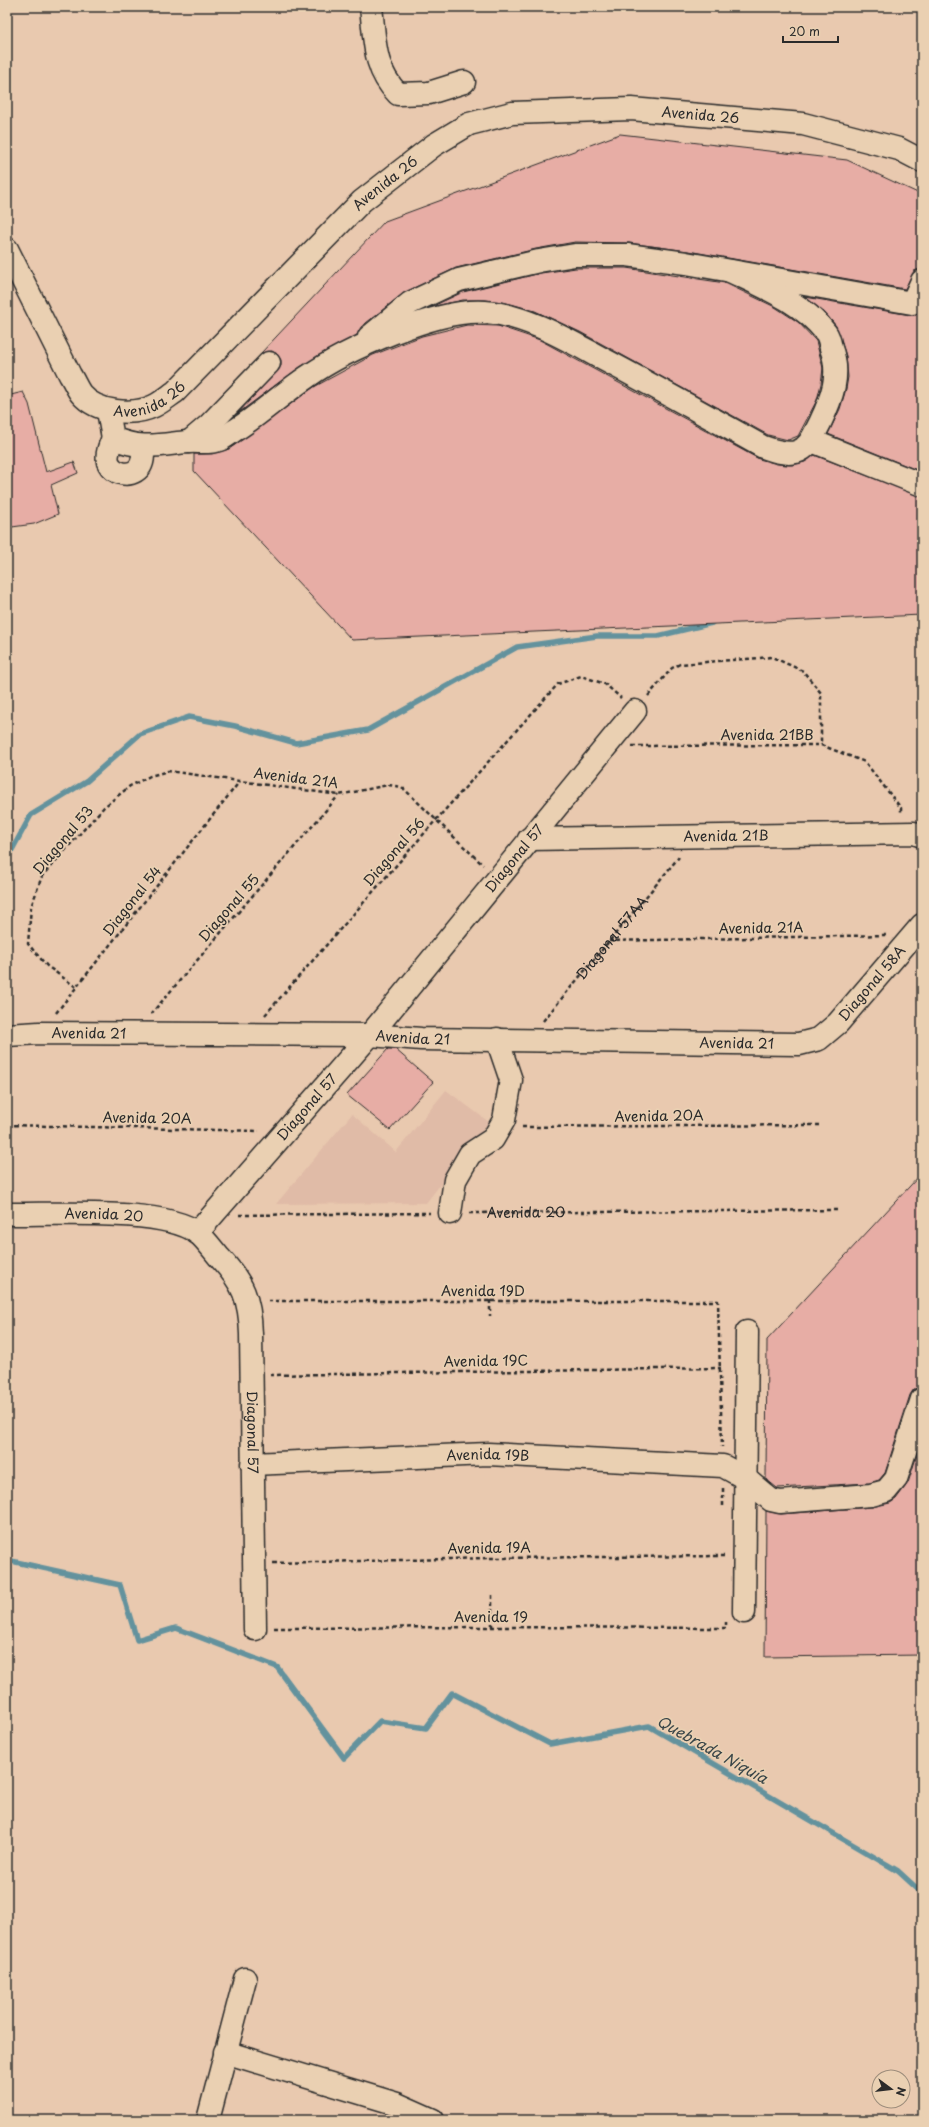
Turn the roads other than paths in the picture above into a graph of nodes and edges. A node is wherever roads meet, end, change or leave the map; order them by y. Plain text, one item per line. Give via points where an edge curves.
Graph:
1 (371, 7) edge
2 (464, 82) dead end
3 (922, 161) edge
4 (7, 249) edge
5 (730, 270) junction
6 (922, 281) edge
7 (356, 348) junction
8 (269, 363) dead end
9 (108, 411) junction
10 (113, 438) junction
11 (812, 441) junction
12 (189, 442) junction
13 (143, 447) junction
14 (922, 485) edge
15 (635, 711) road end
16 (912, 835) edge
17 (529, 839) junction
18 (918, 930) edge
19 (7, 1035) edge
20 (370, 1036) junction
21 (497, 1039) junction
22 (819, 1039) joint
23 (450, 1213) road end
24 (7, 1214) edge
25 (197, 1233) junction
26 (747, 1332) dead end
27 (922, 1399) edge
28 (252, 1464) junction
29 (745, 1478) junction
30 (744, 1612) dead end
31 (255, 1628) road end
32 (245, 1979) dead end
33 (225, 2052) junction
34 (208, 2120) edge
35 (433, 2120) edge

1 - 2 street via 378,60 386,82 398,94 429,94
3 - 9 street, Avenida 26 via 898,149 803,124 631,109 512,113 469,124 434,145 362,201 175,392 153,406 130,411
4 - 9 street, Avenida 26 via 70,375 82,394
5 - 6 street via 912,303
5 - 7 street via 627,255 575,255 539,261 459,280 410,303
5 - 11 street via 791,302 827,334 836,361 836,384
7 - 11 street via 429,321 466,312 506,315 586,350 763,447 782,453 796,452
7 - 12 street via 307,377 253,419 220,440
8 - 12 street
9 - 10 street
10 - 13 street
10 - 13 street via 108,461 119,473 133,472 139,468 144,455
11 - 14 street
12 - 13 street
15 - 17 street, Diagonal 57
16 - 17 street, Avenida 21B
17 - 20 street, Diagonal 57
18 - 22 street, Diagonal 58A via 838,1023
19 - 20 street, Avenida 21 via 39,1033
20 - 21 street, Avenida 21
20 - 25 street, Diagonal 57
21 - 22 street, Avenida 21 via 799,1044
21 - 23 street via 512,1080 504,1120 493,1139 470,1154 455,1180
24 - 25 street, Avenida 20 via 143,1215 174,1223
25 - 28 street, Diagonal 57 via 236,1275 248,1301 252,1334
26 - 29 street
27 - 29 street via 896,1479 886,1491 872,1495 780,1502 771,1500
28 - 29 street, Avenida 19B via 488,1454 723,1466
28 - 31 street, Diagonal 57
29 - 30 street
32 - 33 street
33 - 34 street
33 - 35 street via 397,2104

